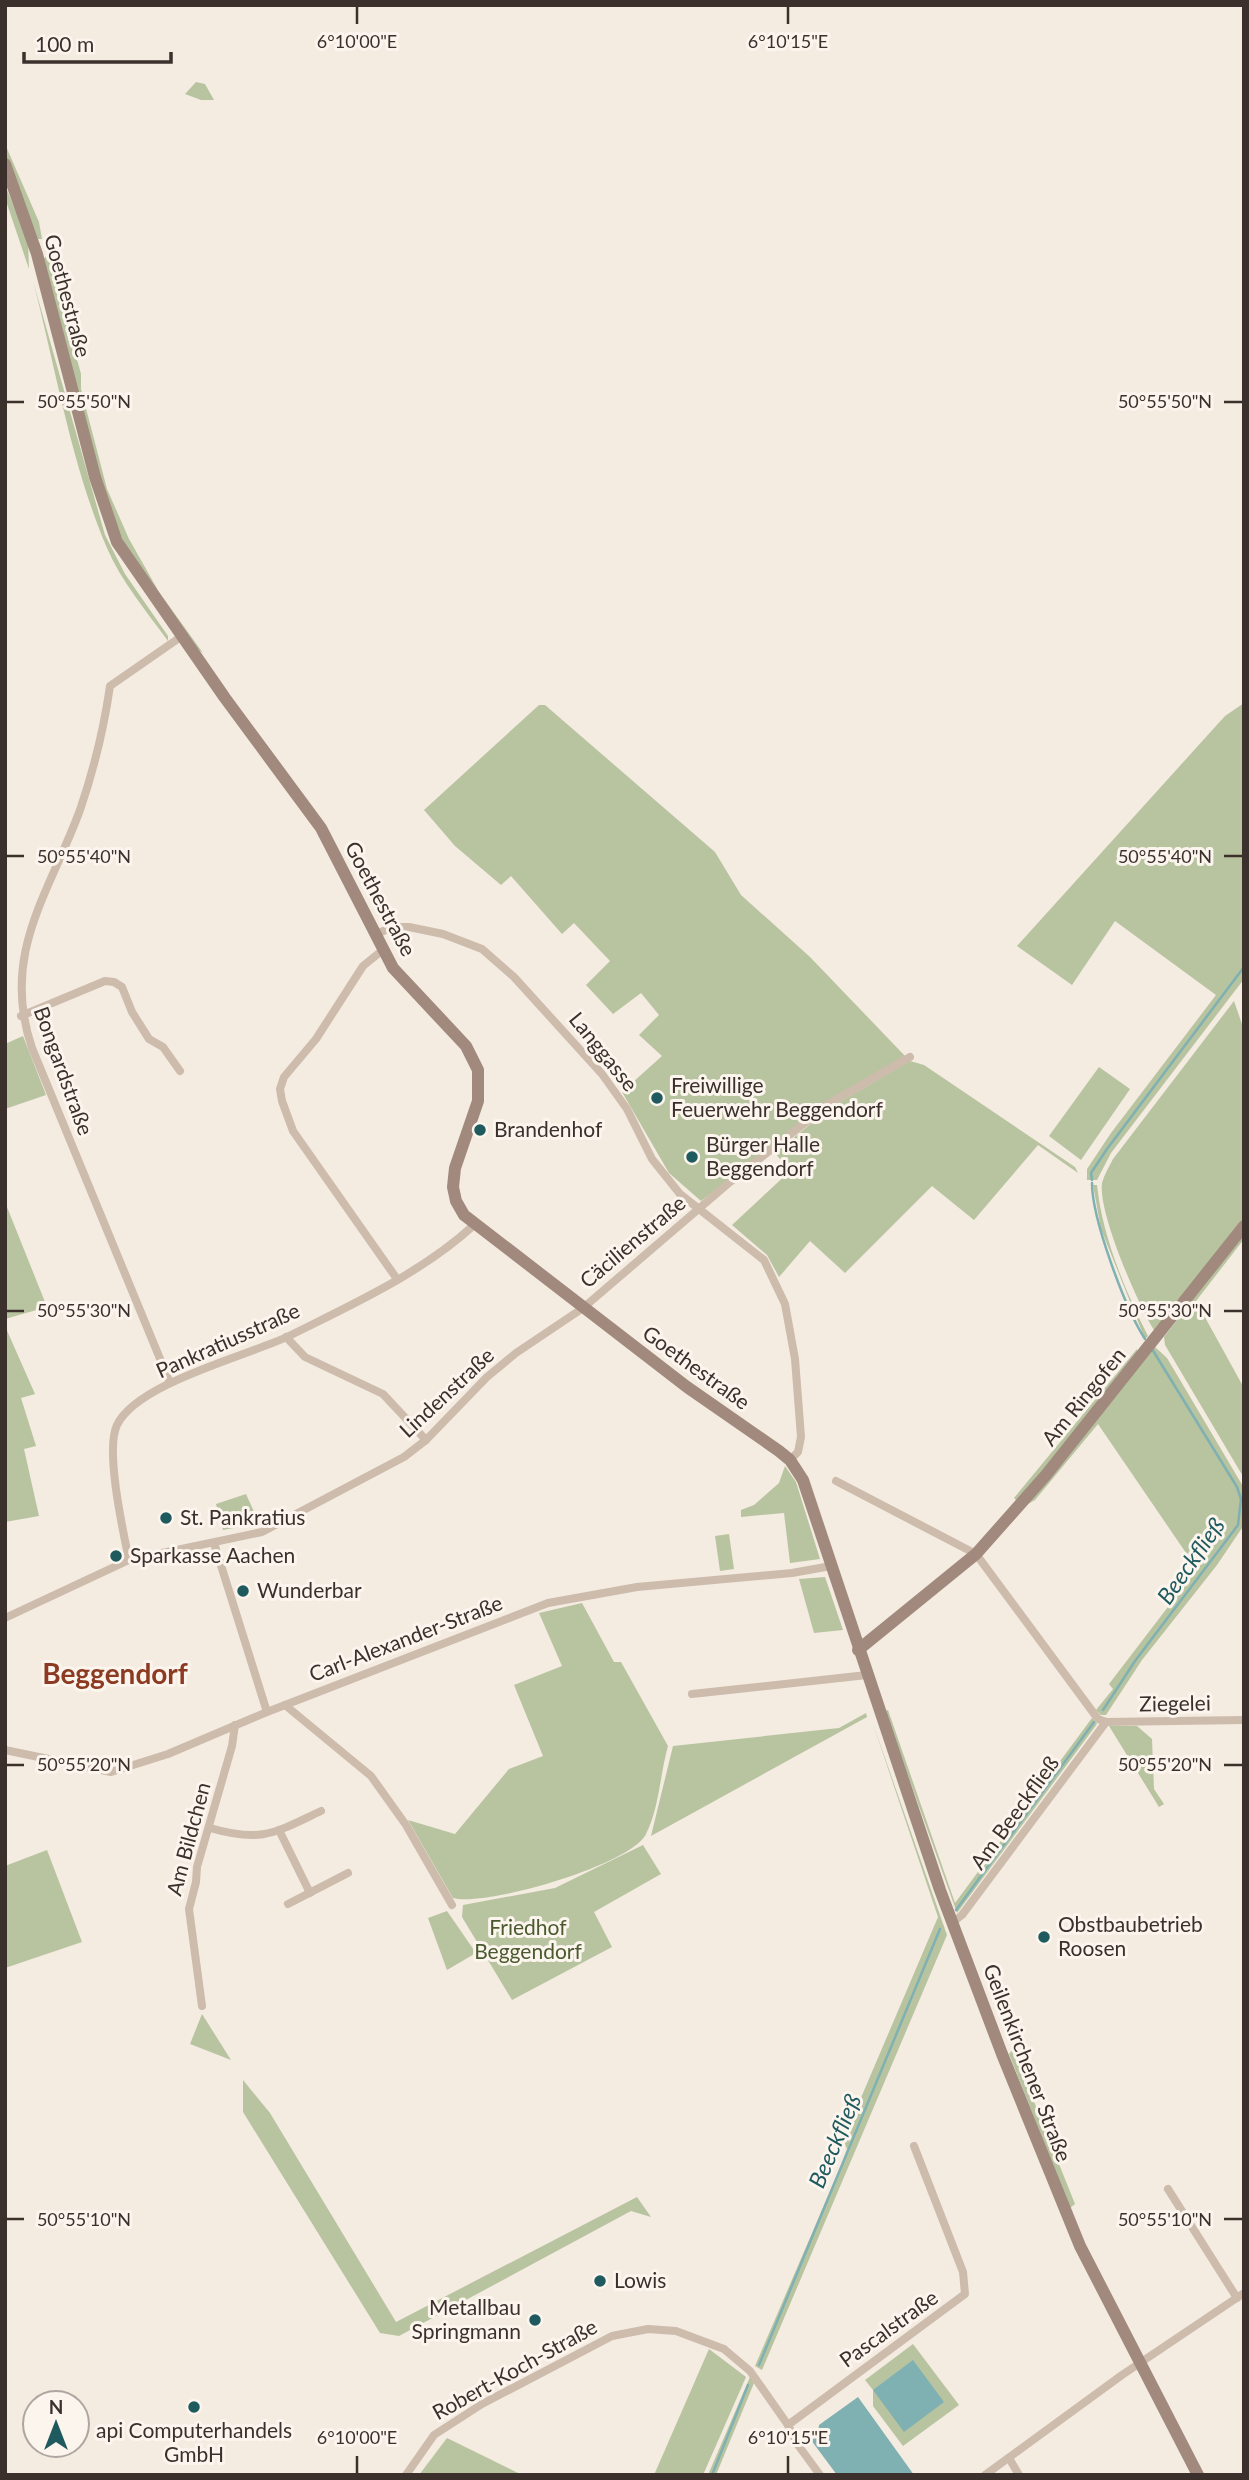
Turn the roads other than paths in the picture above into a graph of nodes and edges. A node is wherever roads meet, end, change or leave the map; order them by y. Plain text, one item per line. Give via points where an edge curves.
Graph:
1 (5, 164) edge
2 (182, 636) junction
3 (376, 934) junction
4 (384, 949) junction
5 (21, 1016) junction
6 (910, 1057) dead end
7 (180, 1071) dead end
8 (699, 1210) junction
9 (474, 1224) junction
10 (1244, 1226) edge
11 (397, 1279) junction
12 (583, 1308) junction
13 (286, 1337) junction
14 (170, 1383) junction
15 (426, 1440) junction
16 (790, 1460) junction
17 (836, 1481) dead end
18 (214, 1543) junction
19 (976, 1554) junction
20 (129, 1560) junction
21 (831, 1566) junction
22 (5, 1618) edge
23 (858, 1650) junction
24 (867, 1675) junction
25 (692, 1694) dead end
26 (285, 1705) junction
27 (267, 1712) junction
28 (1244, 1720) edge
29 (1106, 1722) junction
30 (235, 1724) junction
31 (5, 1750) edge
32 (320, 1811) dead end
33 (210, 1828) junction
34 (279, 1830) junction
35 (348, 1873) dead end
36 (310, 1893) junction
37 (288, 1904) dead end
38 (452, 1905) dead end
39 (952, 1923) junction
40 (202, 2006) dead end
41 (914, 2146) dead end
42 (1168, 2189) dead end
43 (1240, 2295) edge
44 (1140, 2363) junction
45 (789, 2425) junction
46 (1009, 2458) junction
47 (406, 2475) edge
48 (820, 2475) edge
49 (985, 2475) edge
50 (1019, 2475) edge
51 (1198, 2475) edge

1 - 2 street, Goethestraße via 37,254 106,518 126,559
2 - 3 street, Goethestraße via 320,828
2 - 5 street, Bongardstraße via 110,686 96,759 79,812 29,926 22,963
3 - 4 street, Goethestraße
3 - 8 street, Langgasse via 409,927 443,934 482,949 514,976 602,1074 627,1109 652,1159
4 - 9 street, Goethestraße via 393,968 466,1046 478,1070 478,1101 453,1187 456,1201
4 - 11 street via 363,966 280,1089 293,1131
5 - 7 street via 105,981 114,982 122,987 149,1039 163,1047
5 - 14 street, Bongardstraße
6 - 8 street, Cäcilienstraße via 830,1103
8 - 12 street, Cäcilienstraße
8 - 16 street, Langgasse via 764,1260 785,1304 801,1420 798,1452
9 - 11 street, Pankratiusstraße via 441,1254
9 - 12 street, Goethestraße
10 - 19 street, Am Ringofen via 1046,1475
11 - 13 street, Pankratiusstraße
12 - 15 street, Lindenstraße via 487,1377
12 - 16 street, Goethestraße
13 - 14 street, Pankratiusstraße
13 - 15 street via 305,1357 383,1394
14 - 20 street, Pankratiusstraße via 126,1412 113,1437 119,1512
15 - 18 street, Lindenstraße via 404,1457 262,1532
16 - 21 street, Goethestraße via 803,1479
17 - 19 street
18 - 20 street, Lindenstraße
18 - 27 street
19 - 23 street, Am Ringofen
19 - 29 street via 1095,1715
20 - 22 street, Lindenstraße
21 - 23 street, Goethestraße
21 - 26 street, Carl-Alexander-Straße via 637,1587 548,1603
23 - 24 street, Geilenkirchener Straße
24 - 25 street
24 - 39 street, Geilenkirchener Straße
26 - 27 street, Carl-Alexander-Straße
26 - 38 street via 372,1776
27 - 30 street, Carl-Alexander-Straße
28 - 29 street, Ziegelei
29 - 39 street, Am Beeckfließ
30 - 31 street, Carl-Alexander-Straße via 168,1754 111,1772
30 - 33 street, Am Bildchen
32 - 34 street
33 - 34 street via 249,1837
33 - 40 street, Am Bildchen via 189,1909
34 - 36 street
35 - 36 street
36 - 37 street
39 - 44 street, Geilenkirchener Straße via 1071,2226
41 - 45 street, Pascalstraße via 962,2272 965,2294
42 - 43 street
43 - 44 street
44 - 46 street
44 - 51 street, Geilenkirchener Straße
45 - 47 street, Robert-Koch-Straße via 750,2371 724,2349 676,2331 648,2329 612,2336 482,2404 434,2435
45 - 48 street
46 - 49 street
46 - 50 street

